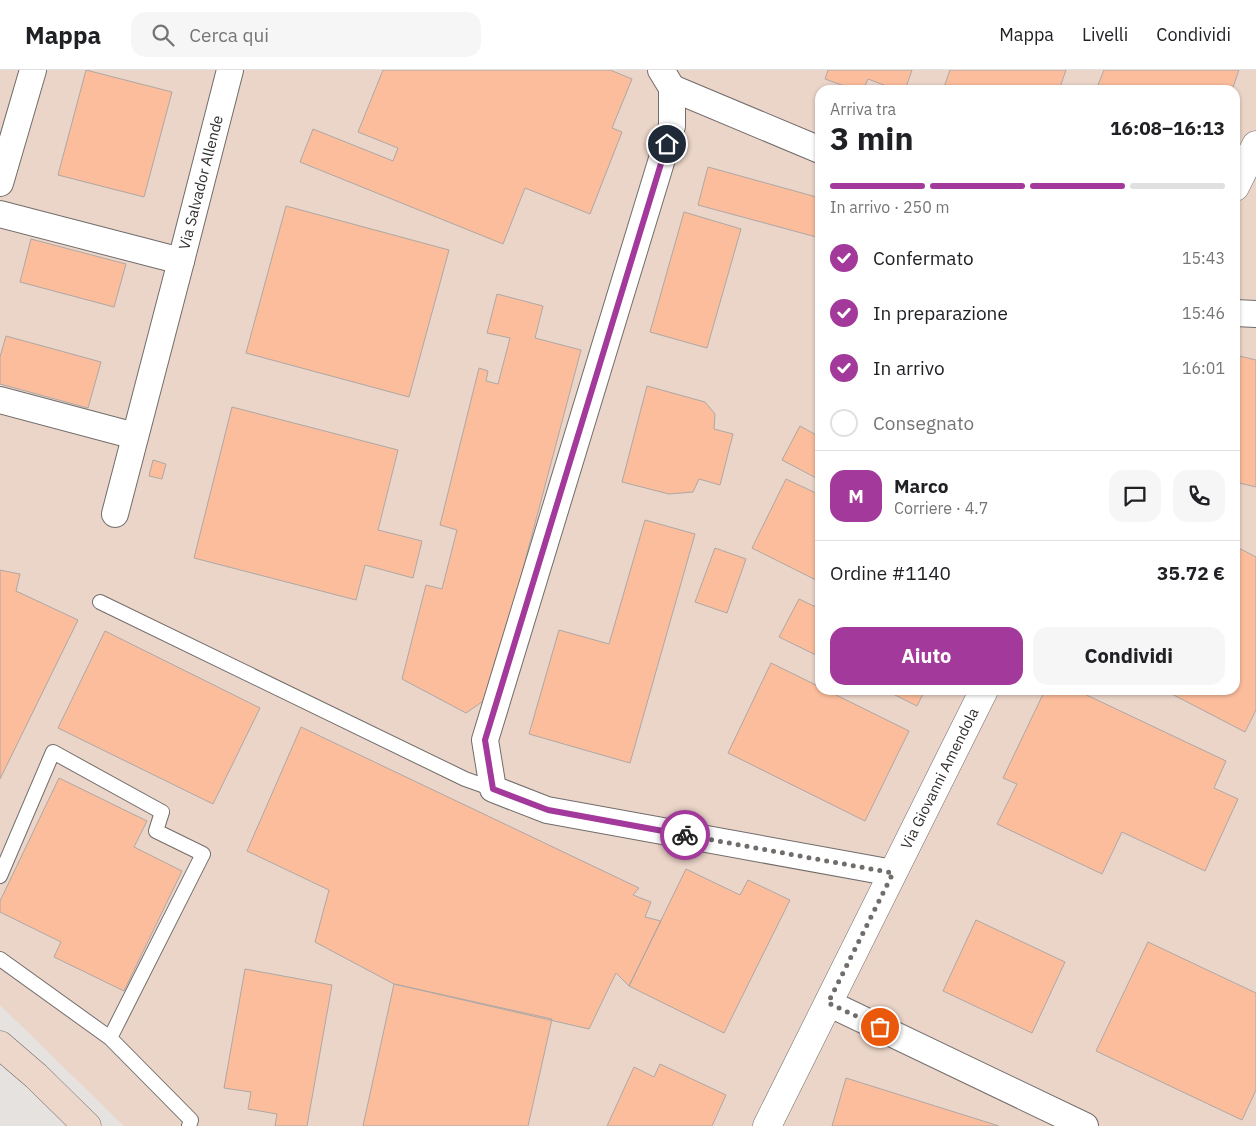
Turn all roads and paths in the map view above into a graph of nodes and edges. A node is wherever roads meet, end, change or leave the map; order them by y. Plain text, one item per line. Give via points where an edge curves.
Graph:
1 (33, 70) edge
2 (230, 70) edge
3 (666, 79) edge
4 (1256, 145) edge
5 (815, 148) edge
6 (1240, 177) edge
7 (0, 182) edge
8 (0, 214) edge
9 (181, 261) junction
10 (1240, 313) edge
11 (1256, 314) edge
12 (0, 400) edge
13 (136, 436) junction
14 (115, 514) dead end
15 (100, 602) dead end
16 (982, 695) edge
17 (493, 789) junction
18 (893, 873) junction
19 (0, 876) edge
20 (0, 959) edge
21 (828, 1003) junction
22 (110, 1038) junction
23 (0, 1045) edge
24 (87, 1126) edge
25 (189, 1126) edge
26 (766, 1126) edge
27 (1085, 1126) edge

1 - 7 street
2 - 9 street, Via Salvador Allende
3 - 5 street
3 - 17 street via 672,126 485,740
4 - 6 street
8 - 9 street, Via Salvador Allende
9 - 13 street
10 - 11 street
12 - 13 street
13 - 14 street
15 - 17 lane via 465,779
16 - 18 street, Via Giovanni Amendola
17 - 18 street via 548,810
18 - 21 street, Via Giovanni Amendola
19 - 22 lane via 53,752 162,812 156,831 203,854
20 - 22 lane
21 - 26 street, Via Giovanni Amendola
21 - 27 street
22 - 25 lane via 191,1120
23 - 24 main road

